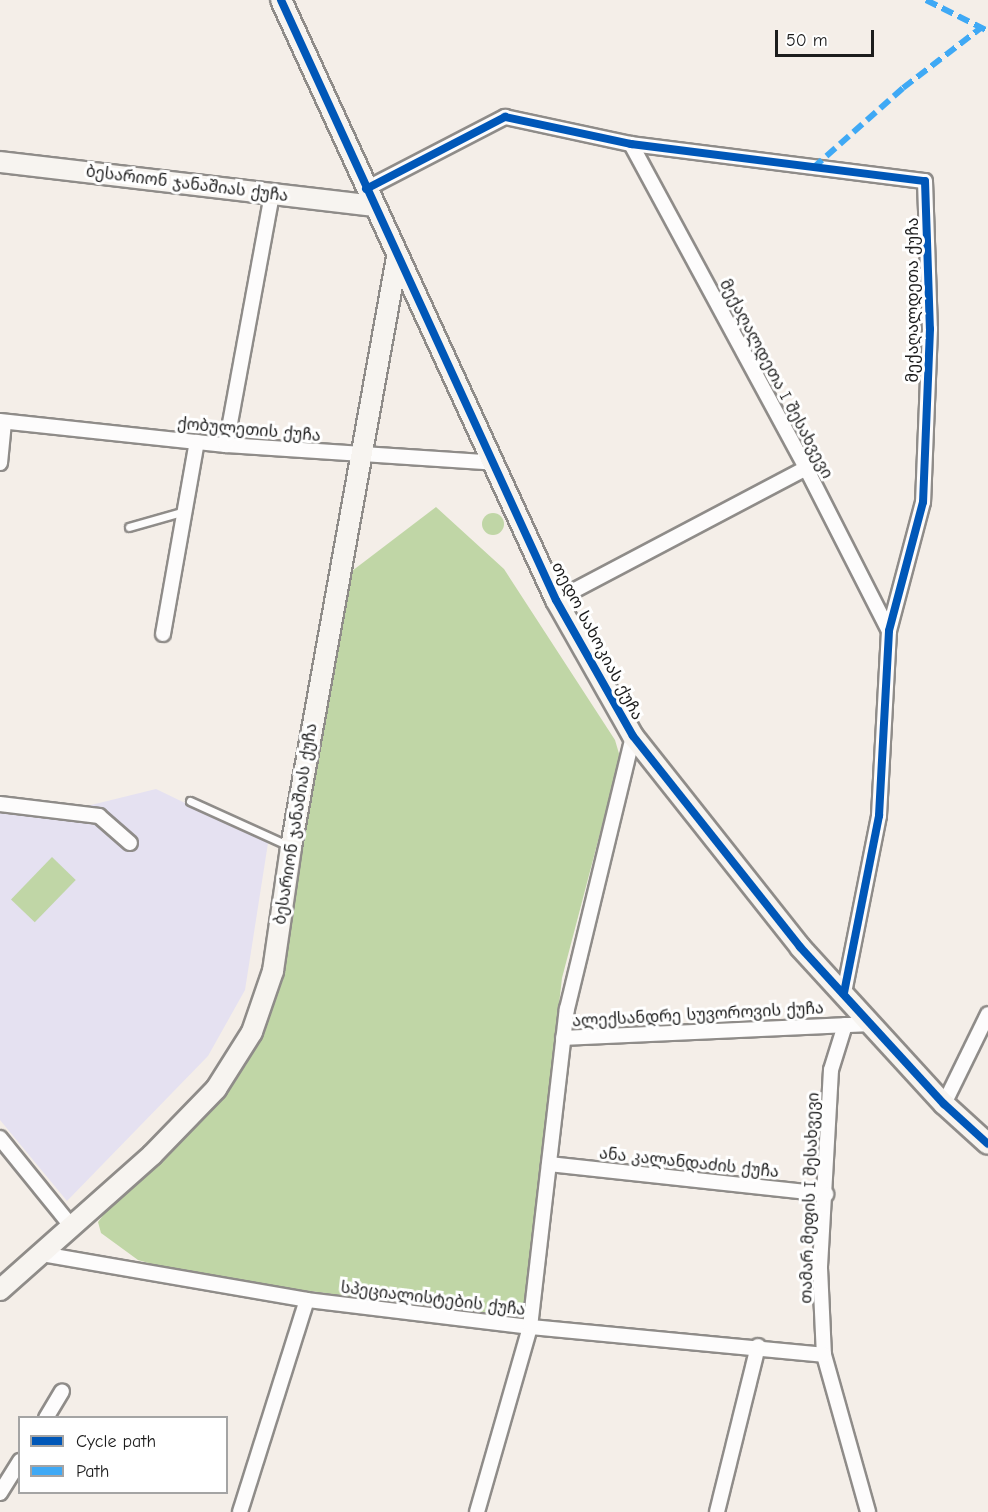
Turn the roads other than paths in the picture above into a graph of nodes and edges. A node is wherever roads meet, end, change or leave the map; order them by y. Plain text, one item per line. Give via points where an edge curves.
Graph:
1 (281, 0) edge
2 (631, 144) junction
3 (0, 162) edge
4 (272, 194) junction
5 (370, 197) junction
6 (397, 257) junction
7 (2, 422) edge
8 (197, 441) junction
9 (226, 445) junction
10 (359, 456) junction
11 (0, 463) edge
12 (495, 464) junction
13 (806, 468) junction
14 (185, 511) junction
15 (129, 526) dead end
16 (556, 600) junction
17 (889, 632) junction
18 (163, 634) dead end
19 (633, 736) junction
20 (189, 801) dead end
21 (0, 804) edge
22 (130, 843) dead end
23 (291, 847) junction
24 (844, 993) junction
25 (988, 1014) edge
26 (870, 1024) junction
27 (845, 1025) junction
28 (563, 1038) junction
29 (944, 1104) junction
30 (0, 1138) edge
31 (988, 1144) edge
32 (549, 1164) junction
33 (826, 1194) junction
34 (72, 1227) junction
35 (42, 1254) junction
36 (0, 1290) edge
37 (307, 1300) junction
38 (530, 1327) junction
39 (758, 1346) junction
40 (824, 1355) junction
41 (62, 1391) dead end
42 (47, 1416) edge
43 (18, 1464) edge
44 (2, 1484) edge
45 (240, 1512) edge
46 (477, 1512) edge
47 (717, 1512) edge
48 (868, 1512) edge

1 - 5 street, თედო სახოკიას ქუჩა
2 - 5 street, მექაღალდეთა ქუჩა via 505,117
2 - 13 street, მექაღალდეთა I შესახვევი
2 - 17 street, მექაღალდეთა ქუჩა via 925,180 930,328 923,502
3 - 4 street, ბესარიონ ჯანაშიას ქუჩა
4 - 5 street, ბესარიონ ჯანაშიას ქუჩა
4 - 9 street
5 - 6 street, თედო სახოკიას ქუჩა
6 - 10 street, ბესარიონ ჯანაშიას ქუჩა
6 - 12 street, თედო სახოკიას ქუჩა
7 - 8 street, ქობულეთის ქუჩა
7 - 11 street
8 - 9 street, ქობულეთის ქუჩა
8 - 14 street
9 - 10 street, ქობულეთის ქუჩა
10 - 12 street, ქობულეთის ქუჩა
10 - 23 street, ბესარიონ ჯანაშიას ქუჩა
12 - 16 street, თედო სახოკიას ქუჩა
13 - 16 street
13 - 17 street, მექაღალდეთა I შესახვევი
14 - 15 lane
14 - 18 street
16 - 19 street, თედო სახოკიას ქუჩა
17 - 24 street, მექაღალდეთა ქუჩა via 879,816
19 - 24 street, თედო სახოკიას ქუჩა via 800,947
19 - 28 street
20 - 23 lane
21 - 22 street via 99,816
23 - 34 street, ბესარიონ ჯანაშიას ქუჩა via 273,971 252,1032 216,1089 152,1155
24 - 26 street, თედო სახოკიას ქუჩა
25 - 29 street
26 - 27 street, ალექსანდრე სუვოროვის ქუჩა
26 - 29 street, თედო სახოკიას ქუჩა
27 - 28 street, ალექსანდრე სუვოროვის ქუჩა
27 - 33 street, თამარ მეფის I შესახვევი via 831,1070
28 - 32 street
29 - 31 street, თედო სახოკიას ქუჩა
30 - 34 street
32 - 33 street, ანა კალანდაძის ქუჩა
32 - 38 street
33 - 40 street, თამარ მეფის I შესახვევი via 820,1268
34 - 35 street, ბესარიონ ჯანაშიას ქუჩა
35 - 36 street, ბესარიონ ჯანაშიას ქუჩა
35 - 37 street, სპეციალისტების ქუჩა
37 - 38 street, სპეციალისტების ქუჩა
37 - 45 street
38 - 39 street, სპეციალისტების ქუჩა
38 - 46 street
39 - 40 street, სპეციალისტების ქუჩა
39 - 47 street
40 - 48 street, თამარ მეფის I შესახვევი
41 - 42 street
43 - 44 street

